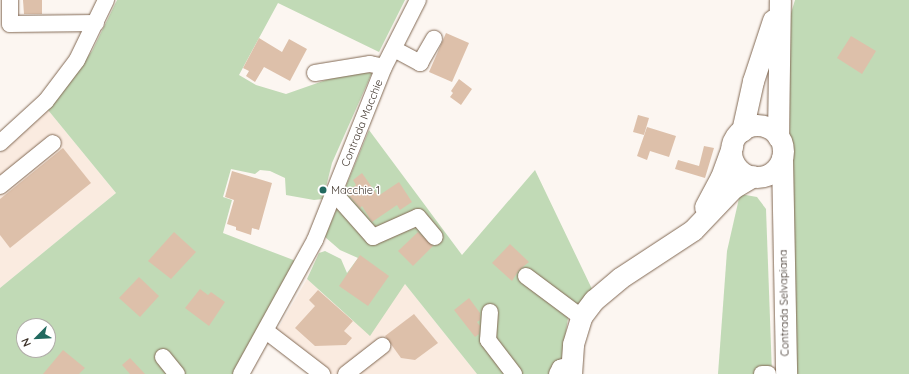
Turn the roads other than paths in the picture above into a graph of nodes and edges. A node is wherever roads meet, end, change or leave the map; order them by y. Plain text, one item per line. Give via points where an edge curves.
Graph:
1 (10, 0) edge
2 (106, 0) edge
3 (418, 0) edge
4 (780, 0) edge
5 (96, 23) junction
6 (434, 39) dead end
7 (394, 49) junction
8 (384, 68) junction
9 (316, 73) dead end
10 (778, 137) junction
11 (737, 138) junction
12 (0, 143) edge
13 (52, 143) dead end
14 (782, 158) junction
15 (756, 176) junction
16 (0, 186) edge
17 (334, 193) junction
18 (693, 230) junction
19 (783, 232) junction
20 (435, 237) dead end
21 (526, 276) dead end
22 (490, 312) dead end
23 (581, 317) junction
24 (266, 332) junction
25 (382, 346) dead end
26 (163, 357) dead end
27 (566, 371) edge
28 (177, 374) edge
29 (241, 374) edge
30 (322, 374) edge
31 (346, 374) edge
32 (514, 374) edge
33 (762, 374) edge
34 (768, 374) edge
35 (786, 374) edge

1 - 5 street via 10,24
2 - 5 street
3 - 7 street, Contrada Macchie
4 - 10 main road
4 - 11 main road
5 - 12 street via 77,60 46,101
6 - 7 street via 420,63
7 - 8 street, Contrada Macchie
8 - 9 street via 370,64
8 - 17 street, Contrada Macchie
10 - 11 main road via 762,126 751,126
10 - 14 main road via 783,147
11 - 15 main road via 732,156 736,165 743,172
11 - 18 main road via 721,177
13 - 16 street
14 - 15 main road via 774,171
14 - 19 main road, Contrada Selvapiana
15 - 18 main road via 733,188
15 - 19 main road, Contrada Selvapiana via 768,192
17 - 20 street via 372,237 418,217
17 - 24 street, Contrada Macchie via 315,240
18 - 23 main road via 620,278 594,300
19 - 35 main road, Contrada Selvapiana
21 - 23 street
22 - 32 street via 488,340
23 - 27 main road
24 - 29 street, Contrada Macchie
24 - 30 street
25 - 31 street
26 - 28 street
33 - 34 street

